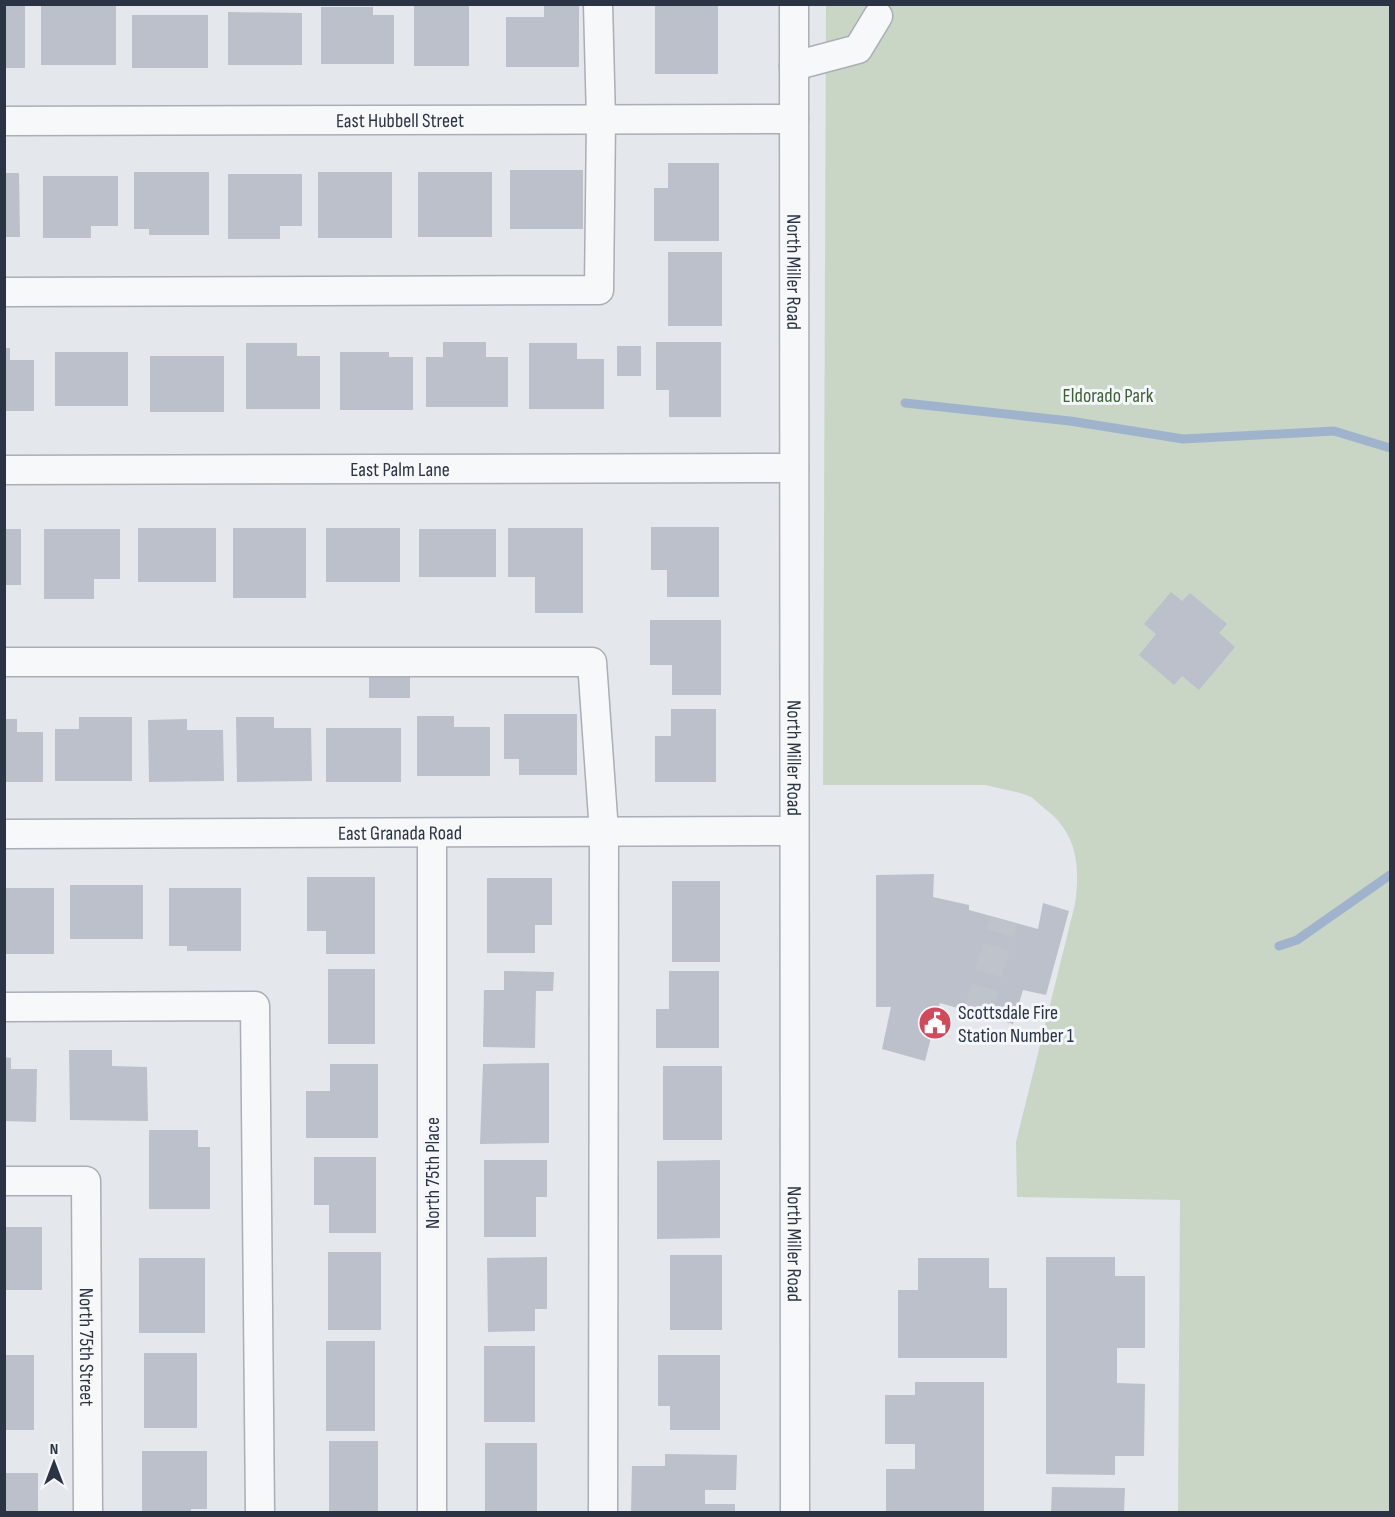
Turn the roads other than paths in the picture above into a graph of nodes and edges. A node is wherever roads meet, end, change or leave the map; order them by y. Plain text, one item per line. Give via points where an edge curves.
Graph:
1 (598, 4) edge
2 (794, 4) edge
3 (878, 16) dead end
4 (794, 66) junction
5 (794, 119) junction
6 (601, 120) junction
7 (4, 121) edge
8 (4, 292) edge
9 (794, 468) junction
10 (4, 470) edge
11 (4, 662) edge
12 (794, 831) junction
13 (604, 832) junction
14 (432, 833) junction
15 (4, 834) edge
16 (4, 1007) edge
17 (4, 1180) edge
18 (88, 1512) edge
19 (260, 1512) edge
20 (432, 1512) edge
21 (603, 1512) edge
22 (795, 1512) edge

1 - 6 street
2 - 4 street, North Miller Road
3 - 4 street via 858,49
4 - 5 street, North Miller Road
5 - 6 street, East Hubbell Street
5 - 9 street, North Miller Road
6 - 7 street, East Hubbell Street
6 - 8 street via 599,290
9 - 10 street, East Palm Lane
9 - 12 street, North Miller Road
11 - 13 street via 592,662
12 - 13 street, East Granada Road
12 - 22 street, North Miller Road
13 - 14 street, East Granada Road
13 - 21 street
14 - 15 street, East Granada Road
14 - 20 street, North 75th Place
16 - 19 street via 255,1006
17 - 18 street, North 75th Street via 86,1181

